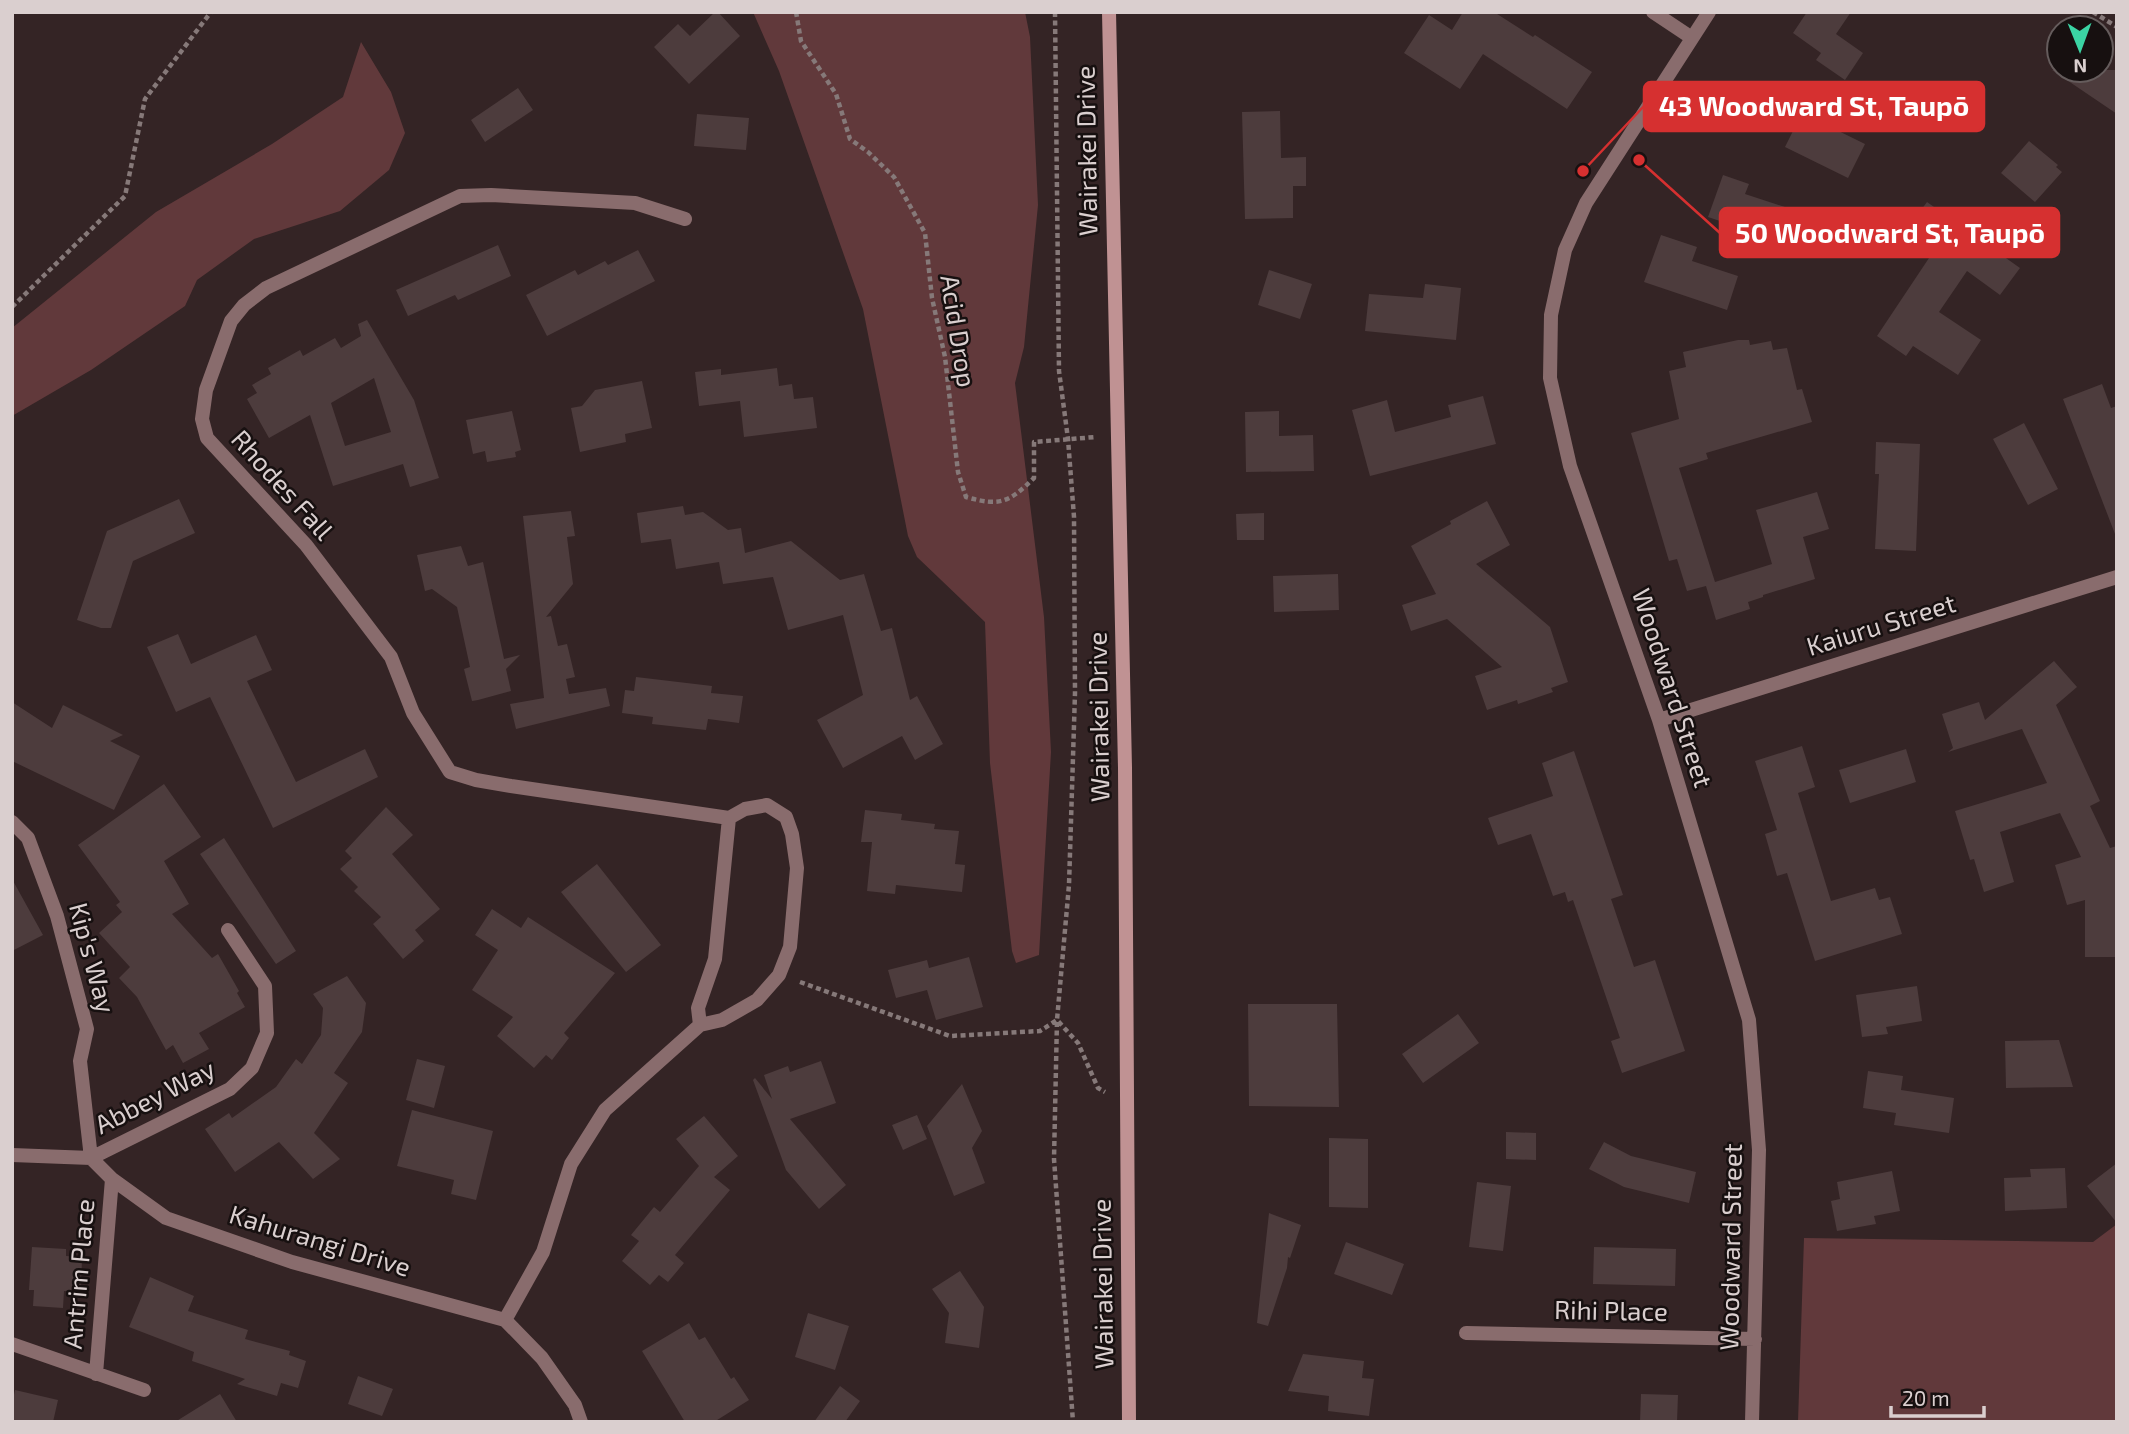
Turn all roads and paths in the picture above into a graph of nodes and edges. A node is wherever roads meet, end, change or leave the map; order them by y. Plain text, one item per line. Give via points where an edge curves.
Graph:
1 (211, 12) edge
2 (796, 12) edge
3 (1055, 12) edge
4 (1109, 12) edge
5 (1653, 12) edge
6 (1709, 12) edge
7 (2093, 12) edge
8 (2117, 27) edge
9 (1692, 38) junction
10 (685, 219) dead end
11 (12, 307) edge
12 (1118, 435) junction
13 (1068, 439) junction
14 (2117, 577) edge
15 (1659, 720) junction
16 (729, 818) junction
17 (12, 822) edge
18 (228, 930) dead end
19 (779, 975) junction
20 (1057, 1020) junction
21 (700, 1025) junction
22 (1126, 1105) junction
23 (12, 1156) edge
24 (91, 1158) junction
25 (111, 1179) junction
26 (505, 1320) junction
27 (1466, 1333) dead end
28 (1755, 1339) junction
29 (12, 1344) edge
30 (96, 1374) junction
31 (144, 1390) dead end
32 (581, 1422) edge
33 (1073, 1422) edge
34 (1129, 1422) edge
35 (1752, 1422) edge

1 - 11 path via 145,99 125,196
2 - 13 path, Acid Drop via 801,41 836,94 850,139 894,177 925,233 958,472 966,497 988,504 1013,498 1034,478 1034,442
3 - 13 path via 1059,370
4 - 12 main road, Wairakei Drive
5 - 9 street
6 - 9 street, Woodward Street
7 - 8 path
9 - 15 street, Woodward Street via 1586,203 1565,250 1551,315 1550,379 1570,466
10 - 16 street, Rhodes Fall via 635,203 460,196 266,288 244,305 231,321 206,390 202,419 207,438 306,545 391,657 414,713 450,772 511,786
12 - 13 path, Acid Drop
12 - 22 main road, Wairakei Drive
13 - 20 path via 1074,517 1075,693 1069,885
14 - 15 street, Kaiuru Street
15 - 28 street, Woodward Street via 1749,1020 1759,1150
16 - 19 street via 767,805 786,817 792,834 797,868 790,947
16 - 21 street via 715,959 698,1008
17 - 24 street, Kip's Way via 28,838 57,916 87,1029 80,1061
18 - 24 street, Abbey Way via 265,986 267,1033 252,1068 230,1089
19 - 20 path via 950,1036 1040,1031
19 - 21 street via 757,1000 722,1020
20 - 22 path via 1078,1043 1098,1088
20 - 33 path via 1054,1159
21 - 26 street via 604,1110 571,1164 543,1252
22 - 34 main road, Wairakei Drive
23 - 24 street
24 - 25 street, Kahurangi Drive
25 - 26 street, Kahurangi Drive via 166,1218 292,1262
25 - 30 street, Antrim Place
26 - 32 street via 542,1358 575,1405
27 - 28 street, Rihi Place
28 - 35 street, Woodward Street
29 - 30 street, Antrim Place
30 - 31 street, Antrim Place

